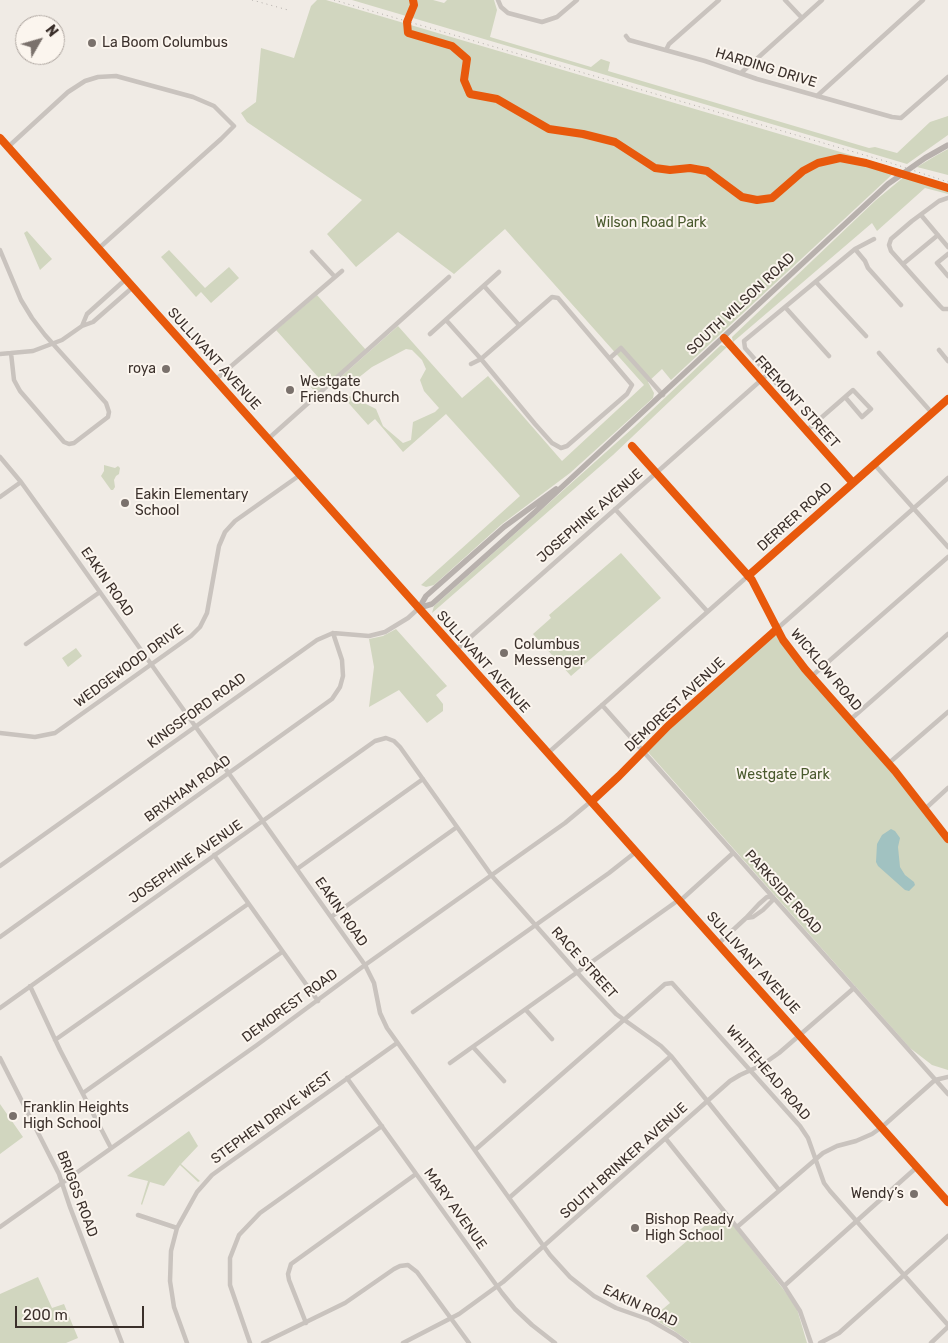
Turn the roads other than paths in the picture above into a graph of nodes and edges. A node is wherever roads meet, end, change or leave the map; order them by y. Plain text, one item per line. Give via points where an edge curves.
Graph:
1 (498, 0) edge
2 (576, 0) edge
3 (719, 0) edge
4 (785, 0) edge
5 (822, 0) edge
6 (923, 0) edge
7 (802, 18) junction
8 (626, 36) dead end
9 (666, 50) junction
10 (741, 73) junction
11 (948, 77) edge
12 (817, 96) junction
13 (0, 138) edge
14 (948, 143) edge
15 (8, 147) junction
16 (947, 199) edge
17 (921, 214) junction
18 (938, 235) junction
19 (874, 239) dead end
20 (948, 247) edge
21 (98, 248) junction
22 (855, 249) junction
23 (0, 250) edge
24 (312, 252) dead end
25 (948, 254) edge
26 (7, 264) junction
27 (903, 264) junction
28 (0, 267) edge
29 (342, 271) dead end
30 (499, 272) dead end
31 (948, 276) edge
32 (449, 277) dead end
33 (334, 278) junction
34 (126, 279) junction
35 (816, 282) junction
36 (484, 286) junction
37 (133, 287) junction
38 (901, 305) dead end
39 (785, 307) junction
40 (948, 309) edge
41 (446, 320) junction
42 (519, 325) junction
43 (82, 326) junction
44 (430, 334) dead end
45 (866, 336) dead end
46 (724, 338) junction
47 (53, 344) junction
48 (939, 350) dead end
49 (10, 353) junction
50 (879, 353) dead end
51 (0, 354) edge
52 (829, 356) dead end
53 (610, 358) junction
54 (481, 359) junction
55 (948, 360) edge
56 (471, 364) dead end
57 (768, 374) junction
58 (215, 380) junction
59 (761, 380) junction
60 (662, 395) junction
61 (844, 397) junction
62 (790, 399) dead end
63 (948, 399) edge
64 (932, 413) junction
65 (806, 431) junction
66 (268, 439) junction
67 (632, 446) dead end
68 (0, 457) edge
69 (874, 464) junction
70 (656, 473) junction
71 (300, 475) junction
72 (571, 478) junction
73 (948, 478) edge
74 (21, 482) junction
75 (852, 483) junction
76 (0, 497) edge
77 (914, 508) junction
78 (615, 509) junction
79 (948, 547) edge
80 (948, 557) edge
81 (748, 576) junction
82 (100, 592) junction
83 (419, 608) junction
84 (707, 611) junction
85 (777, 629) junction
86 (333, 633) junction
87 (948, 634) edge
88 (26, 644) dead end
89 (456, 650) junction
90 (151, 664) junction
91 (812, 676) junction
92 (602, 705) junction
93 (948, 712) edge
94 (851, 719) junction
95 (195, 726) junction
96 (0, 733) edge
97 (386, 738) joint
98 (643, 751) junction
99 (548, 753) junction
100 (889, 763) junction
101 (229, 774) junction
102 (423, 779) junction
103 (948, 788) edge
104 (592, 801) junction
105 (925, 809) junction
106 (262, 821) junction
107 (458, 827) junction
108 (948, 839) edge
109 (637, 851) junction
110 (733, 853) junction
111 (214, 855) junction
112 (0, 866) edge
113 (296, 869) junction
114 (492, 876) junction
115 (773, 897) junction
116 (680, 900) junction
117 (248, 904) junction
118 (331, 917) junction
119 (535, 924) junction
120 (0, 937) edge
121 (719, 943) junction
122 (282, 952) junction
123 (365, 966) junction
124 (578, 973) junction
125 (30, 986) junction
126 (854, 988) junction
127 (318, 1001) junction
128 (0, 1008) edge
129 (526, 1010) junction
130 (413, 1012) dead end
131 (623, 1020) junction
132 (800, 1034) junction
133 (552, 1039) dead end
134 (55, 1040) junction
135 (397, 1043) junction
136 (473, 1047) junction
137 (671, 1056) junction
138 (0, 1058) edge
139 (450, 1063) dead end
140 (751, 1070) junction
141 (948, 1077) edge
142 (347, 1078) junction
143 (935, 1080) junction
144 (504, 1081) dead end
145 (83, 1094) junction
146 (948, 1094) edge
147 (708, 1101) junction
148 (382, 1126) junction
149 (882, 1127) junction
150 (666, 1138) junction
151 (111, 1148) junction
152 (475, 1150) junction
153 (816, 1158) junction
154 (917, 1167) junction
155 (416, 1174) junction
156 (62, 1184) junction
157 (779, 1190) junction
158 (945, 1193) edge
159 (509, 1198) junction
160 (948, 1202) edge
161 (138, 1215) dead end
162 (856, 1222) junction
163 (0, 1227) edge
164 (737, 1227) junction
165 (177, 1228) junction
166 (948, 1236) edge
167 (544, 1246) junction
168 (904, 1276) junction
169 (498, 1286) junction
170 (784, 1286) junction
171 (451, 1319) junction
172 (306, 1323) junction
173 (948, 1326) edge
174 (122, 1343) edge
175 (187, 1343) edge
176 (250, 1343) edge
177 (262, 1343) edge
178 (404, 1343) edge
179 (469, 1343) edge
180 (555, 1343) edge
181 (687, 1343) edge
182 (811, 1343) edge
183 (820, 1343) edge
184 (931, 1343) edge

1 - 2 street via 500,7 508,13 542,22 552,20
3 - 9 street
4 - 7 street
5 - 7 street
6 - 12 street
7 - 10 street
8 - 9 street, HARDING DRIVE via 629,40
9 - 10 street, HARDING DRIVE
10 - 12 street, HARDING DRIVE
11 - 12 street, HARDING DRIVE via 901,118
13 - 15 main road, SULLIVANT AVENUE
14 - 46 main road, SOUTH WILSON ROAD via 888,184
15 - 21 main road, SULLIVANT AVENUE
15 - 21 street via 68,92 98,77 116,76 193,97 214,106 234,126
16 - 17 street
17 - 18 street
17 - 27 street via 890,240 890,248
18 - 20 street
18 - 27 street
19 - 22 street
21 - 34 main road, SULLIVANT AVENUE
22 - 35 street
22 - 38 street
23 - 26 street
24 - 33 street
25 - 31 street via 937,262
26 - 28 street
26 - 47 street via 21,300
27 - 40 street via 940,306
29 - 33 street
30 - 36 street
32 - 66 street
33 - 58 street
34 - 37 main road, SULLIVANT AVENUE
34 - 43 street via 87,314
35 - 39 street
35 - 45 street
36 - 41 street
36 - 42 street
37 - 43 street via 92,322
37 - 58 main road, SULLIVANT AVENUE
39 - 52 street
39 - 57 street via 744,341 744,346
41 - 44 street
41 - 54 street
42 - 53 street via 546,301 558,298
42 - 54 street
43 - 47 street
46 - 59 street, FREMONT STREET
46 - 60 main road, SOUTH WILSON ROAD
47 - 49 street via 33,351
47 - 49 street via 106,403 109,413 106,420 69,444 59,437 20,391 14,380
48 - 55 street
49 - 51 street
50 - 64 street
53 - 54 street via 632,385 628,394 561,448 552,443
53 - 60 street via 621,348
54 - 56 street
57 - 59 street, JOSEPHINE AVENUE
57 - 62 street
58 - 66 main road, SULLIVANT AVENUE
59 - 65 street, FREMONT STREET
59 - 70 street, JOSEPHINE AVENUE
60 - 72 main road, SOUTH WILSON ROAD
61 - 61 street via 854,390 871,409 862,417
61 - 65 street
63 - 64 street, DERRER ROAD
64 - 69 street, DERRER ROAD
65 - 75 street, FREMONT STREET
66 - 71 main road, SULLIVANT AVENUE
67 - 70 street, WICKLOW ROAD
68 - 74 street, EAKIN ROAD
69 - 75 street, DERRER ROAD
69 - 77 street
70 - 78 street, JOSEPHINE AVENUE
70 - 81 street, WICKLOW ROAD
71 - 83 main road, SULLIVANT AVENUE
71 - 90 street, WEDGEWOOD DRIVE via 229,528 220,546 210,604 203,622 190,636
72 - 83 main road, SOUTH WILSON ROAD via 504,527 426,596
72 - 83 main road, SOUTH WILSON ROAD via 432,604
73 - 77 street, DEMOREST AVENUE
74 - 76 street
74 - 82 street, EAKIN ROAD
75 - 81 street, DERRER ROAD
77 - 79 street
77 - 85 street, DEMOREST AVENUE
78 - 84 street
78 - 89 street, JOSEPHINE AVENUE
80 - 91 street
81 - 84 street, DERRER ROAD
81 - 85 street, WICKLOW ROAD
82 - 88 street
82 - 90 street, EAKIN ROAD
83 - 86 street via 384,632 369,636
83 - 89 main road, SULLIVANT AVENUE
84 - 92 street, DERRER ROAD
85 - 91 street, WICKLOW ROAD
85 - 98 street, DEMOREST AVENUE
86 - 95 street, KINGSFORD ROAD via 308,646
86 - 101 street, BRIXHAM ROAD via 342,660 343,676 332,699
87 - 94 street
89 - 99 main road, SULLIVANT AVENUE
90 - 95 street, EAKIN ROAD
90 - 96 street, WEDGEWOOD DRIVE via 55,732 35,737
91 - 94 street, WICKLOW ROAD
92 - 98 street, PARKSIDE ROAD
92 - 99 street, DERRER ROAD
93 - 100 street
94 - 100 street, WICKLOW ROAD
95 - 101 street, EAKIN ROAD
95 - 112 street, KINGSFORD ROAD
97 - 102 street, RACE STREET via 400,747
97 - 106 street, JOSEPHINE AVENUE via 375,741
98 - 104 street, DEMOREST AVENUE
98 - 110 street, PARKSIDE ROAD
99 - 104 main road, SULLIVANT AVENUE
100 - 105 street, WICKLOW ROAD
101 - 106 street, EAKIN ROAD
101 - 120 street, BRIXHAM ROAD
102 - 107 street, RACE STREET
102 - 113 street
103 - 105 street
104 - 109 main road, SULLIVANT AVENUE
104 - 114 street, DEMOREST ROAD
105 - 108 street, WICKLOW ROAD
106 - 111 street, JOSEPHINE AVENUE
106 - 113 street, EAKIN ROAD
107 - 114 street, RACE STREET
107 - 118 street
109 - 116 main road, SULLIVANT AVENUE
109 - 119 street
110 - 115 street, PARKSIDE ROAD
110 - 116 street
111 - 117 street
111 - 125 street, JOSEPHINE AVENUE
113 - 118 street, EAKIN ROAD
114 - 119 street, RACE STREET
114 - 123 street, DEMOREST ROAD
115 - 121 street via 763,910 746,918
115 - 126 street, PARKSIDE ROAD
116 - 121 main road, SULLIVANT AVENUE
116 - 124 street
117 - 122 street
117 - 134 street
118 - 123 street, EAKIN ROAD
119 - 124 street, RACE STREET
119 - 130 street
121 - 132 main road, SULLIVANT AVENUE
122 - 127 street
122 - 145 street
123 - 127 street, DEMOREST ROAD
123 - 135 street, EAKIN ROAD via 374,983 382,1020
124 - 129 street
124 - 131 street, RACE STREET
125 - 128 street, JOSEPHINE AVENUE
125 - 134 street
126 - 132 street, SOUTH BRINKER AVENUE
126 - 143 street, PARKSIDE ROAD
127 - 151 street, DEMOREST ROAD
129 - 133 street
129 - 136 street
131 - 137 street, RACE STREET via 662,1046
131 - 140 street, WHITEHEAD ROAD via 665,984 672,983
131 - 152 street
132 - 140 street, SOUTH BRINKER AVENUE
132 - 149 main road, SULLIVANT AVENUE
134 - 145 street
135 - 142 street, STEPHEN DRIVE WEST
135 - 152 street, EAKIN ROAD
136 - 139 street
136 - 144 street
137 - 147 street, RACE STREET
137 - 159 street
138 - 156 street, BRIGGS ROAD via 60,1174
140 - 147 street, SOUTH BRINKER AVENUE via 730,1082
140 - 153 street, WHITEHEAD ROAD via 800,1126
141 - 143 street
142 - 148 street, MARY AVENUE
142 - 165 street, STEPHEN DRIVE WEST via 212,1175 197,1192
143 - 146 street, PARKSIDE ROAD
143 - 149 street
145 - 151 street
147 - 150 street, SOUTH BRINKER AVENUE
147 - 157 street, RACE STREET
148 - 155 street, MARY AVENUE
148 - 176 street via 260,1213 239,1235 230,1258 230,1285
149 - 153 street via 856,1142 829,1149
149 - 154 main road, SULLIVANT AVENUE
150 - 164 street
150 - 167 street, SOUTH BRINKER AVENUE
151 - 156 street, DEMOREST ROAD
152 - 159 street, EAKIN ROAD
153 - 157 street
153 - 162 street, WHITEHEAD ROAD via 824,1183
154 - 158 main road, SULLIVANT AVENUE
154 - 162 street
155 - 169 street, MARY AVENUE
155 - 172 street via 289,1267 289,1280
156 - 163 street, DEMOREST ROAD
156 - 174 street, BRIGGS ROAD
157 - 164 street
158 - 160 main road, SULLIVANT AVENUE
159 - 167 street, EAKIN ROAD
161 - 165 street
162 - 168 street, WHITEHEAD ROAD
162 - 170 street
164 - 170 street
165 - 175 street, STEPHEN DRIVE WEST via 170,1282 174,1307
166 - 168 street
167 - 169 street, SOUTH BRINKER AVENUE
167 - 181 street, EAKIN ROAD via 570,1277 594,1296 656,1324
168 - 173 street, WHITEHEAD ROAD
168 - 183 street via 839,1333
169 - 171 street, SOUTH BRINKER AVENUE
169 - 180 street, MARY AVENUE via 523,1317
170 - 182 street via 797,1306
171 - 172 street via 417,1272 408,1265 394,1268 345,1303
171 - 178 street, SOUTH BRINKER AVENUE
171 - 179 street
172 - 177 street
173 - 184 street

